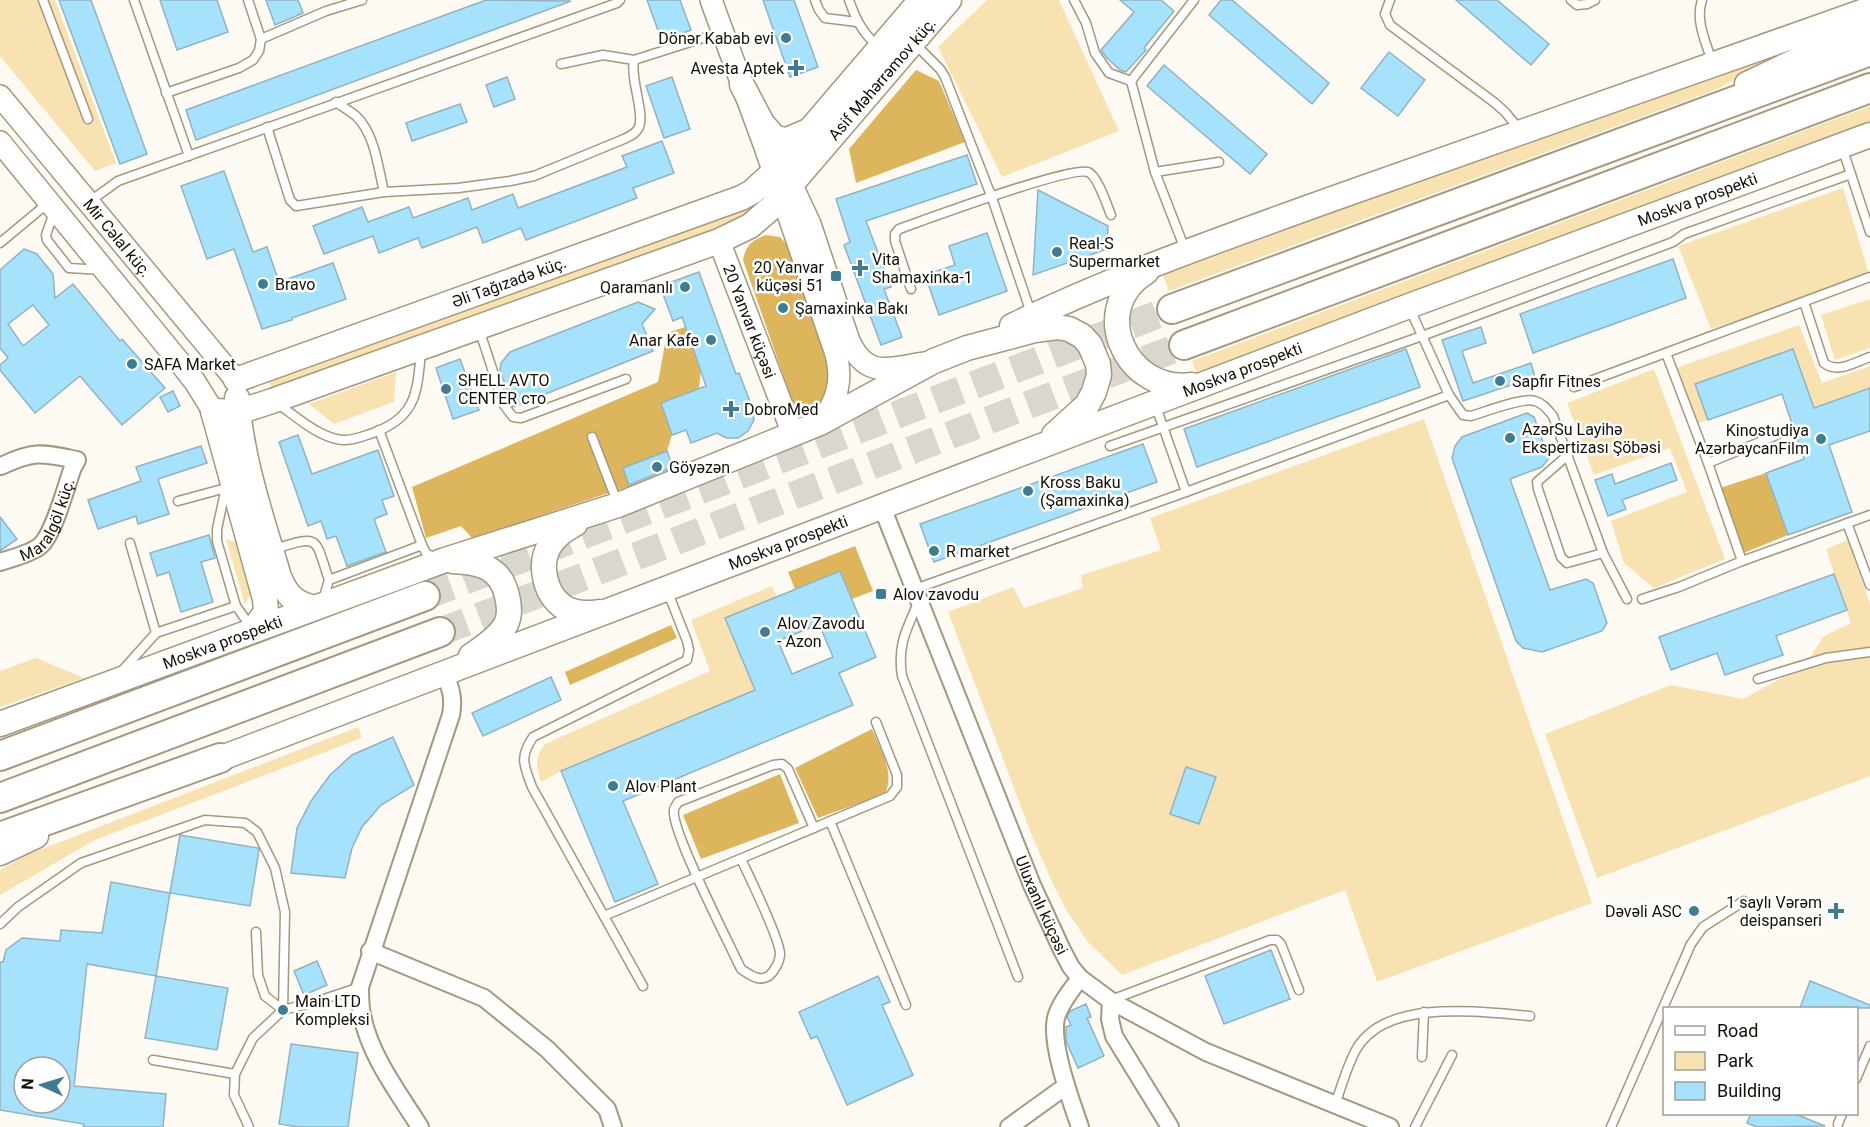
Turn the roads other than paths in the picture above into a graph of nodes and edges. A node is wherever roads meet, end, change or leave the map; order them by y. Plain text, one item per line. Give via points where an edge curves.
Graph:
1 (43, 0) edge
2 (134, 0) edge
3 (248, 0) edge
4 (362, 0) edge
5 (620, 0) edge
6 (711, 0) edge
7 (815, 0) edge
8 (849, 0) edge
9 (921, 0) edge
10 (948, 0) edge
11 (1074, 0) edge
12 (1194, 0) edge
13 (1390, 0) edge
14 (1571, 0) edge
15 (1594, 0) edge
16 (1702, 0) edge
17 (1870, 9) edge
18 (857, 22) junction
19 (1870, 26) edge
20 (723, 32) junction
21 (261, 39) junction
22 (913, 42) junction
23 (879, 48) junction
24 (1870, 51) edge
25 (634, 60) junction
26 (561, 64) dead end
27 (1713, 65) junction
28 (1131, 81) junction
29 (742, 85) junction
30 (1862, 92) edge
31 (166, 93) junction
32 (0, 96) edge
33 (336, 102) junction
34 (88, 119) dead end
35 (267, 127) junction
36 (1521, 131) junction
37 (1870, 135) edge
38 (1631, 140) junction
39 (0, 142) edge
40 (807, 143) junction
41 (1842, 146) junction
42 (189, 156) junction
43 (1219, 162) dead end
44 (1155, 172) junction
45 (1851, 174) junction
46 (73, 183) junction
47 (782, 185) junction
48 (384, 192) junction
49 (992, 198) junction
50 (89, 202) junction
51 (52, 205) junction
52 (1111, 215) dead end
53 (1870, 232) edge
54 (719, 241) junction
55 (0, 243) edge
56 (1186, 252) junction
57 (1161, 262) junction
58 (1870, 277) edge
59 (911, 289) dead end
60 (1804, 302) junction
61 (1409, 306) junction
62 (1172, 309) tunnel mouth
63 (1032, 316) junction
64 (479, 328) junction
65 (1422, 336) junction
66 (1184, 345) tunnel mouth
67 (967, 348) junction
68 (421, 349) junction
69 (1666, 353) junction
70 (1870, 357) edge
71 (934, 361) junction
72 (264, 370) junction
73 (626, 379) dead end
74 (236, 380) junction
75 (1213, 381) junction
76 (1574, 387) dead end
77 (1449, 394) junction
78 (272, 401) junction
79 (1155, 403) junction
80 (213, 411) junction
81 (238, 412) junction
82 (820, 423) junction
83 (1163, 426) junction
84 (379, 430) junction
85 (793, 434) junction
86 (1777, 435) dead end
87 (592, 437) dead end
88 (1110, 446) dead end
89 (1035, 449) junction
90 (1568, 455) junction
91 (1708, 463) junction
92 (1, 466) edge
93 (229, 483) junction
94 (1186, 492) junction
95 (178, 501) dead end
96 (882, 507) junction
97 (607, 508) junction
98 (1870, 515) edge
99 (1847, 523) junction
100 (129, 543) dead end
101 (422, 545) junction
102 (271, 550) junction
103 (1603, 553) junction
104 (445, 560) junction
105 (1742, 561) junction
106 (0, 562) edge
107 (329, 580) junction
108 (1870, 585) edge
109 (667, 590) junction
110 (917, 595) junction
111 (425, 596) tunnel mouth
112 (1627, 599) dead end
113 (1642, 599) dead end
114 (236, 606) junction
115 (318, 607) junction
116 (615, 609) junction
117 (253, 630) junction
118 (440, 632) tunnel mouth
119 (156, 633) junction
120 (1870, 652) edge
121 (444, 673) junction
122 (1758, 679) dead end
123 (109, 685) junction
124 (876, 722) dead end
125 (0, 724) edge
126 (0, 756) edge
127 (220, 758) junction
128 (0, 798) edge
129 (831, 821) junction
130 (814, 828) junction
131 (0, 837) edge
132 (0, 853) edge
133 (741, 859) junction
134 (698, 877) junction
135 (1744, 901) dead end
136 (604, 916) junction
137 (0, 924) edge
138 (256, 932) dead end
139 (370, 951) junction
140 (1018, 977) dead end
141 (1080, 978) junction
142 (643, 986) dead end
143 (360, 987) junction
144 (1299, 990) dead end
145 (1111, 1000) junction
146 (906, 1005) dead end
147 (1664, 1007) edge
148 (284, 1010) junction
149 (1663, 1010) edge
150 (1424, 1012) junction
151 (1530, 1016) dead end
152 (1870, 1046) edge
153 (1452, 1055) dead end
154 (1422, 1057) dead end
155 (153, 1060) dead end
156 (235, 1074) junction
157 (1858, 1076) edge
158 (1066, 1086) junction
159 (1335, 1104) junction
160 (1841, 1115) edge
161 (1838, 1124) dead end
162 (249, 1127) edge
163 (420, 1127) edge
164 (613, 1127) edge
165 (1009, 1127) edge
166 (1080, 1127) edge
167 (1170, 1127) edge
168 (1390, 1127) edge
169 (1415, 1127) edge
170 (1611, 1127) edge

1 - 34 lane
2 - 31 lane
3 - 21 lane
4 - 21 lane
5 - 33 lane
6 - 20 street
7 - 18 lane via 825,18
8 - 18 lane
9 - 23 main road, Asif Məhərrəmov küç.
10 - 22 main road, Asif Məhərrəmov küç.
11 - 28 lane via 1095,53 1109,73
12 - 28 lane
13 - 36 lane via 1385,14 1389,25 1505,112
14 - 15 lane via 1577,5
16 - 27 lane via 1700,22
17 - 27 main road
18 - 23 lane
19 - 38 main road
20 - 25 lane
20 - 29 street
21 - 31 lane via 253,60 239,68
22 - 40 main road, Asif Məhərrəmov küç.
22 - 49 lane via 945,77
23 - 40 main road, Asif Məhərrəmov küç.
24 - 38 highway
25 - 26 lane via 603,55
25 - 48 lane via 640,120 635,133 624,139 534,176 458,188
27 - 36 main road
28 - 44 lane
29 - 40 main road via 762,123 775,138
29 - 47 street
30 - 66 highway
31 - 42 lane
32 - 46 street, Mir Cəlal küç.
33 - 35 lane
33 - 48 lane via 364,126 373,145
35 - 42 lane
35 - 48 lane via 290,200 296,206
36 - 56 main road
37 - 41 main road, Moskva prospekti
38 - 62 highway
39 - 51 street, Mir Cəlal küç.
40 - 47 main road
41 - 45 lane
41 - 61 main road, Moskva prospekti
42 - 50 lane via 118,181
43 - 44 lane
44 - 56 lane
45 - 53 lane
45 - 65 lane
46 - 50 street, Mir Cəlal küç.
46 - 51 street
47 - 54 main road, Əli Tağızadə küç. via 750,226
47 - 71 street via 810,224 849,341 864,364 878,369
47 - 72 main road, Əli Tağızadə küç. via 752,192
47 - 82 street via 838,361 835,400
49 - 52 lane via 1042,181 1089,172 1095,176
49 - 59 lane via 899,229 895,241
49 - 63 lane
50 - 74 street, Mir Cəlal küç.
51 - 55 lane
51 - 80 street, Mir Cəlal küç. via 187,372
54 - 64 main road, Əli Tağızadə küç.
54 - 85 street, 20 Yanvar küçəsi
56 - 57 main road
57 - 63 main road
57 - 75 main road via 1128,287 1117,319 1120,341 1128,358 1154,380 1182,386
58 - 60 lane
60 - 69 lane
60 - 70 lane via 1824,363 1840,368
61 - 65 lane
61 - 75 main road, Moskva prospekti
63 - 67 main road
64 - 68 main road, Əli Tağızadə küç.
64 - 73 lane via 504,405 513,417 520,418
65 - 77 lane
65 - 83 lane
67 - 71 main road
67 - 89 main road via 1057,327 1082,336 1090,345 1099,375 1094,392 1077,415
68 - 78 main road, Əli Tağızadə küç.
68 - 84 lane via 417,392 396,422
69 - 76 lane
69 - 91 lane
71 - 82 main road
72 - 74 main road, Əli Tağızadə küç.
72 - 78 main road via 257,380 258,391
74 - 80 main road
74 - 81 main road
75 - 79 main road, Moskva prospekti
77 - 90 lane via 1463,415 1471,416 1534,400 1553,416
77 - 94 lane
78 - 81 main road, Əli Tağızadə küç.
78 - 84 lane via 316,430 341,440
79 - 83 lane
79 - 89 main road, Moskva prospekti
80 - 81 main road
80 - 93 main road
81 - 102 main road via 245,460
82 - 85 main road
83 - 88 lane
83 - 94 lane
84 - 101 lane
85 - 97 main road
86 - 91 lane
87 - 97 lane
89 - 96 main road, Moskva prospekti
90 - 103 lane
90 - 103 lane via 1537,482 1560,557 1573,563
91 - 105 lane
92 - 106 street, Maralgöl küç. via 43,453 77,460 44,542 35,550
93 - 95 lane
93 - 114 lane via 217,541
93 - 117 main road via 266,606
94 - 110 lane
96 - 109 main road, Moskva prospekti
96 - 110 street, Uluxanlı küçəsi
97 - 104 main road, Moskva prospekti
97 - 116 main road via 555,538 546,553 544,573 547,586 562,606 587,614
98 - 99 lane
99 - 105 lane
99 - 108 lane
100 - 119 lane
101 - 104 lane via 433,558
101 - 107 lane
102 - 107 lane via 312,540 317,544
102 - 115 main road via 285,591 300,604
103 - 112 lane
104 - 115 main road, Moskva prospekti
104 - 121 main road via 474,562 497,573 509,605 506,623 497,635
105 - 113 lane
107 - 115 lane
109 - 116 main road, Moskva prospekti
109 - 136 lane via 687,641 687,660 533,737 524,750 532,787
110 - 140 lane via 901,647 902,676
110 - 141 street, Uluxanlı küçəsi via 1032,885 1062,950
111 - 126 highway, Moskva prospekti
114 - 117 lane
114 - 119 lane
115 - 117 main road, Moskva prospekti
116 - 121 main road
117 - 123 main road, Moskva prospekti
118 - 128 highway
119 - 123 lane
120 - 122 lane via 1826,658
121 - 127 main road
121 - 139 street via 454,701 451,715
123 - 125 main road, Moskva prospekti
124 - 129 lane via 897,775 897,788 890,796
127 - 131 highway
127 - 132 main road
129 - 130 lane
129 - 146 lane
130 - 133 lane
130 - 134 lane via 788,769 782,764 678,802 675,823
133 - 134 lane
133 - 134 lane via 780,954 775,970 766,978 754,978 741,969
134 - 136 lane
135 - 147 lane via 1703,927
136 - 142 lane
137 - 148 lane via 81,863 204,820 245,823 257,832 275,868 285,912
138 - 148 lane via 258,975 265,996
139 - 143 street
139 - 164 street via 484,998 554,1056 607,1109
141 - 145 street, Uluxanlı küçəsi
141 - 158 street via 1056,1020 1056,1043
143 - 148 lane
143 - 163 street via 368,1035 381,1065
144 - 145 lane via 1281,944 1270,940
145 - 159 street, Uluxanlı küçəsi via 1206,1052
145 - 167 street via 1114,1036
148 - 156 lane via 254,1038
149 - 170 lane
150 - 151 lane
150 - 154 lane
150 - 159 lane via 1380,1026 1365,1038 1357,1048
152 - 157 lane
153 - 169 lane
155 - 156 lane
156 - 162 lane via 234,1095
158 - 165 street
158 - 166 street
159 - 168 street, Uluxanlı küçəsi
160 - 161 lane

